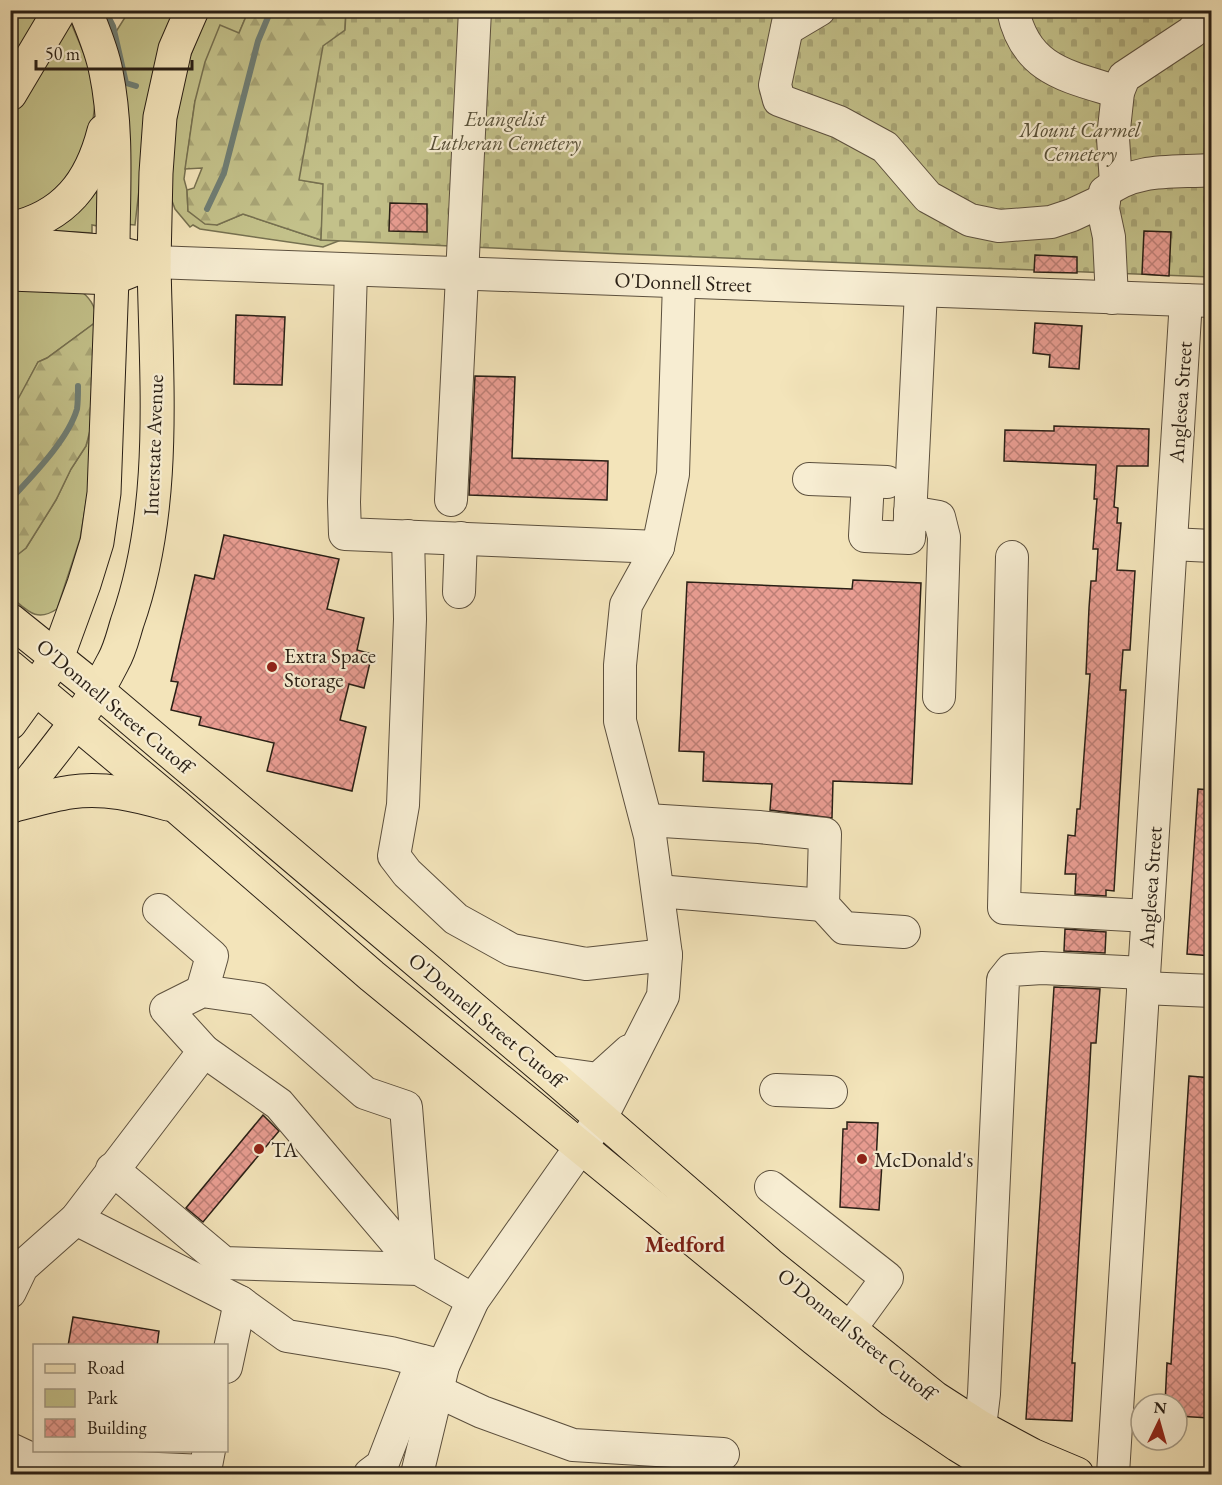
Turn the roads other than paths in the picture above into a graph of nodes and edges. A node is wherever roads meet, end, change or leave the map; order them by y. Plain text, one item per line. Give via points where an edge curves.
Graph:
1 (60, 10) edge
2 (85, 10) edge
3 (192, 10) edge
4 (475, 10) edge
5 (819, 10) edge
6 (1013, 10) edge
7 (1210, 10) edge
8 (788, 20) edge
9 (1118, 92) junction
10 (10, 94) edge
11 (111, 104) junction
12 (1212, 170) edge
13 (1173, 172) junction
14 (1110, 191) junction
15 (1212, 194) edge
16 (10, 229) edge
17 (10, 244) edge
18 (154, 262) junction
19 (113, 265) junction
20 (351, 270) junction
21 (10, 274) edge
22 (462, 274) junction
23 (679, 282) junction
24 (921, 291) junction
25 (1112, 298) junction
26 (1199, 301) edge
27 (809, 479) dead end
28 (868, 482) junction
29 (911, 498) junction
30 (451, 500) dead end
31 (408, 536) junction
32 (461, 538) junction
33 (1171, 544) junction
34 (658, 546) junction
35 (1212, 546) edge
36 (1012, 557) dead end
37 (459, 592) dead end
38 (10, 620) edge
39 (57, 658) junction
40 (10, 667) edge
41 (35, 688) junction
42 (97, 690) junction
43 (939, 697) dead end
44 (75, 722) junction
45 (10, 723) edge
46 (11, 806) edge
47 (176, 806) junction
48 (647, 820) junction
49 (658, 891) junction
50 (823, 905) junction
51 (159, 910) dead end
52 (1148, 916) junction
53 (904, 932) dead end
54 (666, 955) junction
55 (1144, 981) junction
56 (1212, 990) edge
57 (202, 991) junction
58 (643, 1039) junction
59 (204, 1051) junction
60 (548, 1072) junction
61 (776, 1090) dead end
62 (831, 1092) dead end
63 (601, 1118) junction
64 (581, 1147) junction
65 (112, 1170) junction
66 (771, 1187) dead end
67 (76, 1219) junction
68 (419, 1269) junction
69 (10, 1292) edge
70 (473, 1300) junction
71 (240, 1302) junction
72 (850, 1329) junction
73 (228, 1358) edge
74 (434, 1372) junction
75 (969, 1444) edge
76 (10, 1449) edge
77 (209, 1452) edge
78 (723, 1454) dead end
79 (370, 1474) edge
80 (417, 1474) edge
81 (1005, 1474) edge
82 (1077, 1474) edge
83 (1113, 1474) edge

1 - 10 main road
2 - 11 main road via 106,70
3 - 18 main road, Interstate Avenue via 175,49 160,117
4 - 22 street
5 - 8 street
6 - 9 street via 1017,29 1036,58 1060,74
7 - 9 street via 1192,32 1124,78
8 - 14 street via 775,85 779,100 839,122 885,147 928,197 962,216 999,226 1051,222 1072,215
9 - 14 street
11 - 16 main road via 90,173 70,199 44,217
11 - 19 main road
12 - 13 street
13 - 14 street via 1132,176
13 - 15 street
14 - 25 street via 1103,209 1109,237
17 - 19 main road, O'Donnell Street
18 - 19 main road, O'Donnell Street
18 - 20 street, O'Donnell Street
18 - 42 main road, Interstate Avenue via 157,466 152,518 134,603 114,660
19 - 21 main road, O'Donnell Street
19 - 39 main road via 104,493 94,552
20 - 22 street, O'Donnell Street
20 - 31 street via 345,534
22 - 23 street, O'Donnell Street
22 - 30 street
23 - 24 street, O'Donnell Street
23 - 34 street via 673,474
24 - 25 street, O'Donnell Street
24 - 29 street
25 - 26 street, O'Donnell Street
26 - 33 street, Anglesea Street
27 - 28 street
28 - 29 street
28 - 29 street via 865,536 909,538
29 - 43 street via 939,518 944,537
31 - 32 street
31 - 54 street via 410,619 403,805 394,856 456,919 512,950 586,964
32 - 34 street
32 - 37 street
33 - 35 street
33 - 52 street, Anglesea Street
34 - 48 street via 626,605 620,665 620,721
36 - 52 street via 1004,908
38 - 39 main road, O'Donnell Street Cutoff
39 - 41 main road
39 - 42 main road, O'Donnell Street Cutoff
40 - 41 main road, O'Donnell Street Cutoff
41 - 44 main road, O'Donnell Street Cutoff
41 - 45 main road
42 - 44 main road, Interstate Avenue
42 - 60 main road, O'Donnell Street Cutoff
44 - 46 main road, Interstate Avenue
44 - 47 main road, O'Donnell Street Cutoff
46 - 47 main road via 71,792 99,791 131,794
47 - 64 main road, O'Donnell Street Cutoff via 372,976
48 - 49 street
48 - 50 street via 825,834
49 - 50 street
49 - 54 street
50 - 53 street via 844,928
51 - 57 street via 212,956
52 - 55 street, Anglesea Street
54 - 58 street via 663,996
55 - 56 street
55 - 75 street via 1042,968 1011,970 1003,980 984,1394
55 - 83 street, Anglesea Street
57 - 59 street via 166,1009
57 - 68 street via 258,999 365,1093 406,1107
58 - 60 street via 598,1078
58 - 63 street
59 - 65 street
59 - 68 street via 279,1104
60 - 63 main road, O'Donnell Street Cutoff
61 - 62 street
63 - 64 street
63 - 72 main road, O'Donnell Street Cutoff
64 - 70 street
64 - 75 main road, O'Donnell Street Cutoff via 884,1394
65 - 67 street
65 - 68 street via 224,1263
66 - 72 street via 887,1278
67 - 69 street via 22,1267
67 - 71 street
68 - 70 street
70 - 74 street
71 - 73 street
71 - 74 street via 287,1336 391,1353
72 - 75 main road, O'Donnell Street Cutoff via 935,1398
74 - 78 street via 482,1412 573,1445
74 - 79 street via 382,1465
74 - 80 street
75 - 81 main road
75 - 82 main road via 1032,1455
76 - 77 street via 42,1464 205,1471

